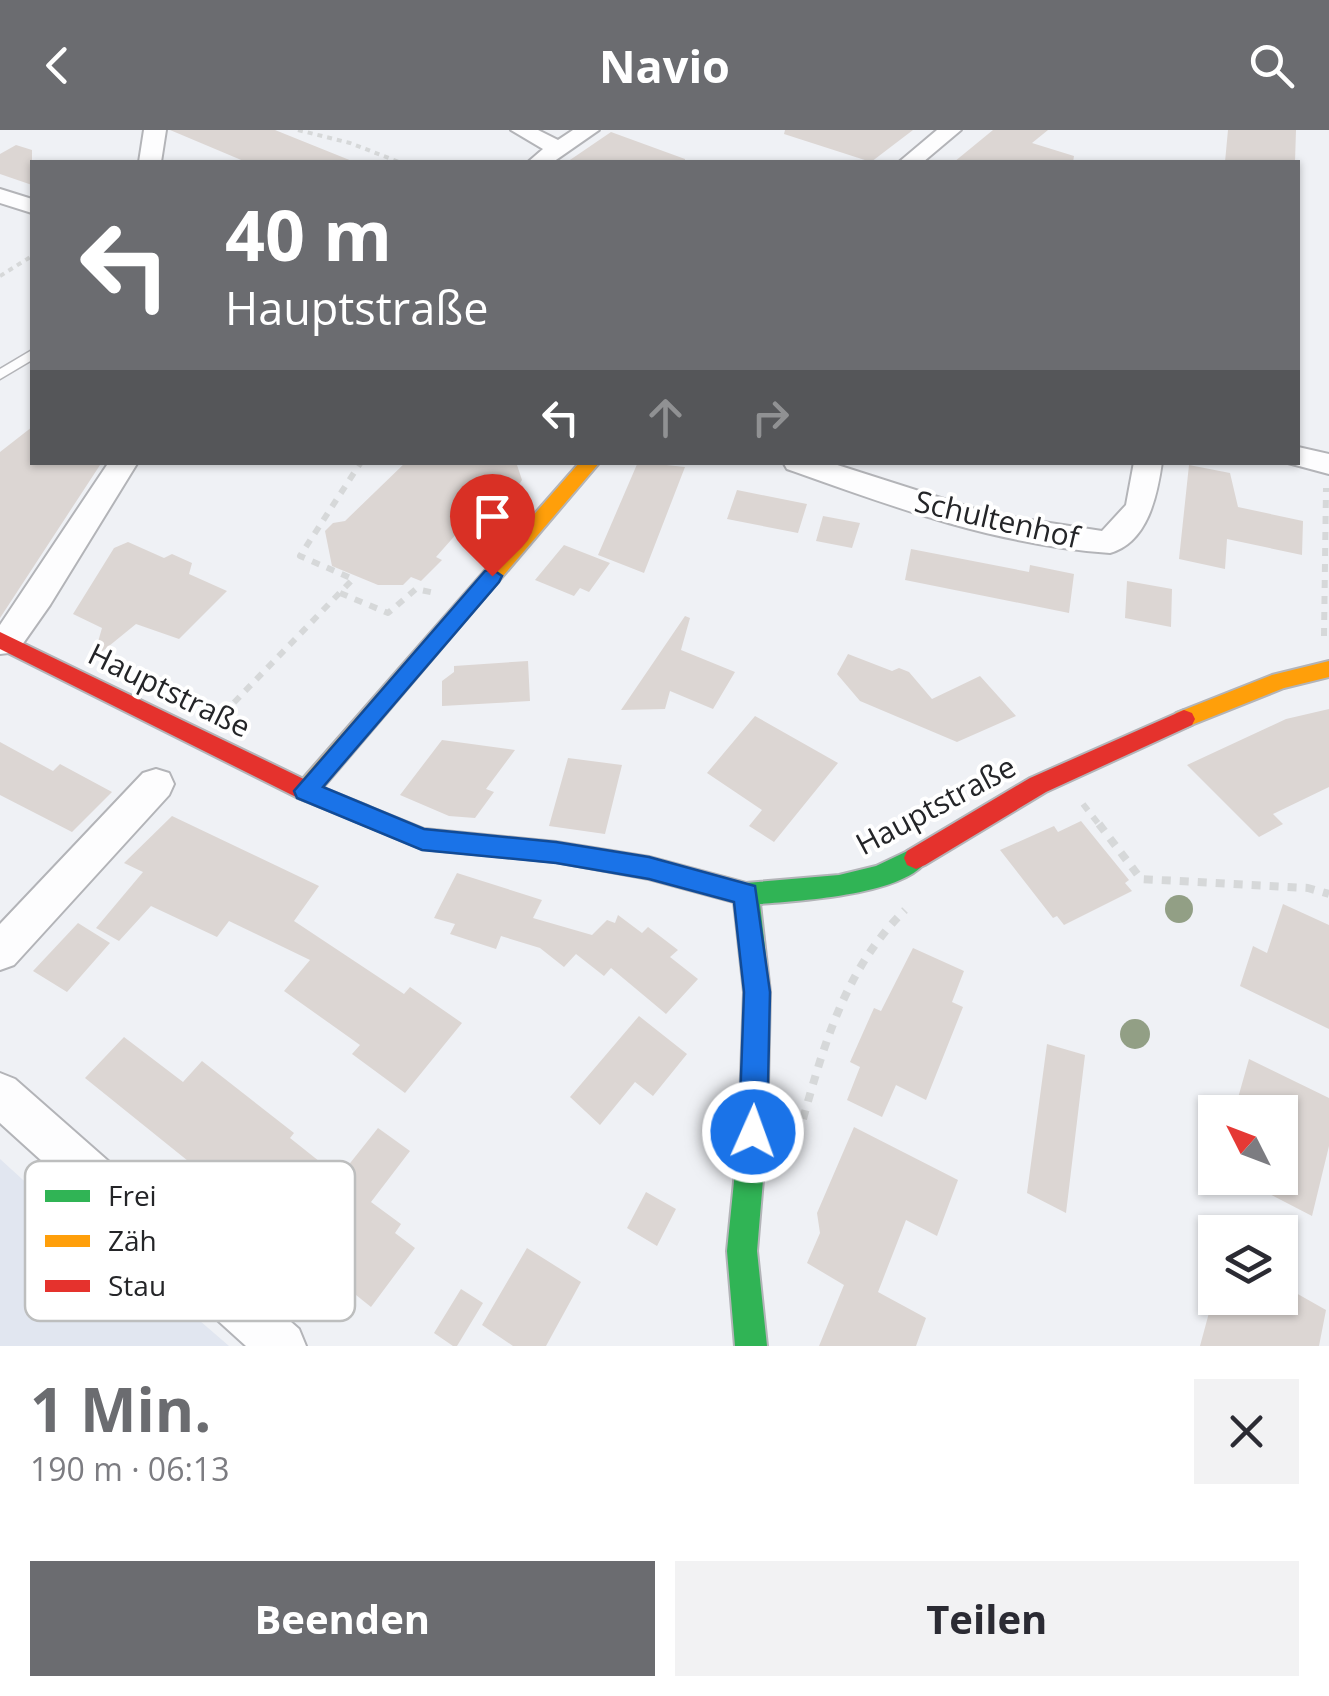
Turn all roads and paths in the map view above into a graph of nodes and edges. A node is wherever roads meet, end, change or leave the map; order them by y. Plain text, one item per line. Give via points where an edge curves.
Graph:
1 (155, 130) edge
2 (298, 130) edge
3 (522, 130) edge
4 (588, 130) edge
5 (950, 130) edge
6 (559, 150) junction
7 (150, 160) edge
8 (394, 160) edge
9 (542, 160) edge
10 (912, 160) edge
11 (0, 196) edge
12 (30, 205) edge
13 (30, 257) edge
14 (0, 276) edge
15 (30, 355) edge
16 (0, 376) edge
17 (122, 465) edge
18 (359, 465) edge
19 (588, 465) edge
20 (807, 465) edge
21 (1147, 465) edge
22 (1314, 466) edge
23 (340, 593) junction
24 (468, 605) junction
25 (388, 613) junction
26 (404, 619) dead end
27 (1324, 639) dead end
28 (2, 641) edge
29 (1329, 670) edge
30 (201, 741) junction
31 (156, 784) dead end
32 (306, 791) junction
33 (1081, 802) dead end
34 (746, 894) junction
35 (1329, 894) edge
36 (909, 906) dead end
37 (0, 952) edge
38 (0, 1094) edge
39 (798, 1137) dead end
40 (75, 1161) edge
41 (254, 1321) edge
42 (282, 1346) edge
43 (751, 1346) edge

1 - 7 street
2 - 8 path
3 - 6 street
4 - 6 street
5 - 10 street
6 - 9 street
11 - 12 street
13 - 14 path
15 - 16 lane
17 - 28 street via 39,597
18 - 23 path via 300,556 353,579
19 - 24 main road
20 - 21 street, Schultenhof via 1064,541 1110,542 1140,508
22 - 27 path via 1326,484
23 - 25 path
23 - 30 path
24 - 25 path via 416,589
24 - 32 main road
25 - 26 path
28 - 30 main road, Hauptstraße
29 - 34 main road, Hauptstraße via 1280,681 1187,718 1038,786 881,876
30 - 32 main road, Hauptstraße
31 - 37 street
32 - 34 main road, Hauptstraße via 422,839 556,852
33 - 35 path via 1141,879
34 - 43 main road via 757,992 742,1250
36 - 39 path via 870,946 853,975 824,1042
38 - 40 street
41 - 42 street

